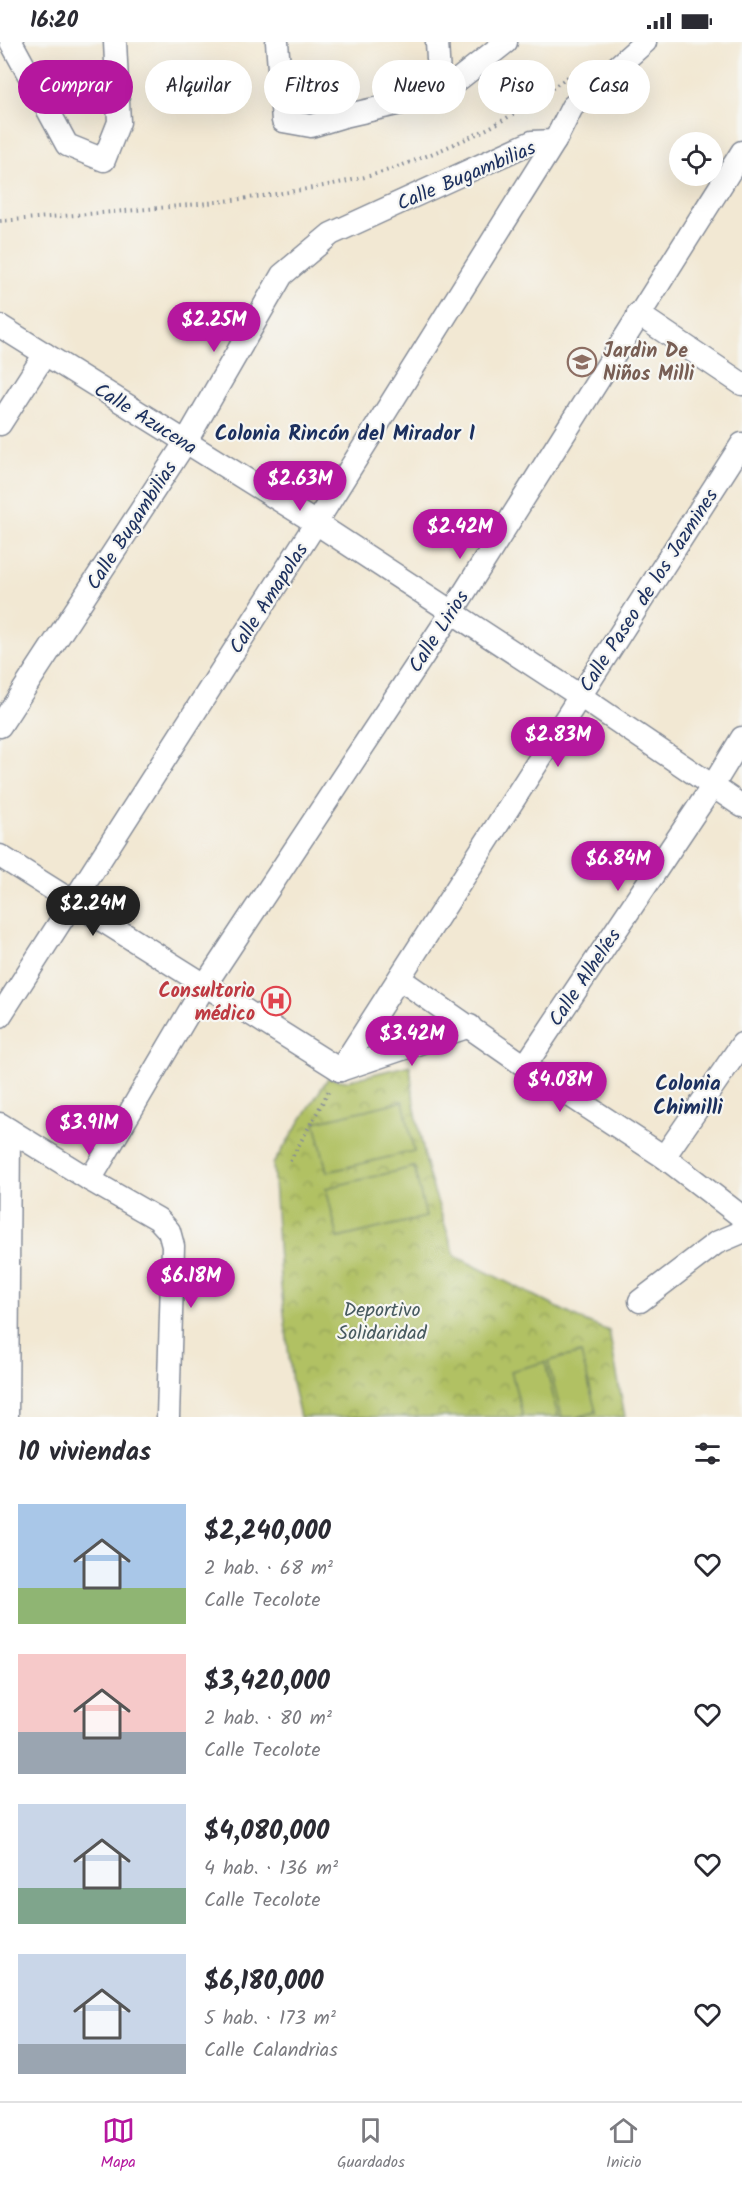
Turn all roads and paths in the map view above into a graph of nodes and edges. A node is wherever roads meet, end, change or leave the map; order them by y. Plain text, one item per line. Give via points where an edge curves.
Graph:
1 (10, 42) edge
2 (115, 42) edge
3 (277, 42) edge
4 (437, 42) edge
5 (506, 42) edge
6 (645, 42) edge
7 (592, 59) dead end
8 (438, 60) edge
9 (466, 74) edge
10 (372, 110) edge
11 (555, 141) junction
12 (742, 152) edge
13 (0, 221) edge
14 (638, 314) junction
15 (0, 326) edge
16 (45, 354) junction
17 (742, 384) edge
18 (0, 424) edge
19 (185, 443) junction
20 (742, 444) edge
21 (316, 523) junction
22 (452, 612) junction
23 (580, 696) junction
24 (0, 726) edge
25 (742, 738) edge
26 (712, 787) junction
27 (742, 806) edge
28 (0, 856) edge
29 (73, 900) junction
30 (400, 979) junction
31 (205, 985) junction
32 (0, 1016) edge
33 (470, 1026) junction
34 (742, 1044) edge
35 (525, 1065) junction
36 (340, 1070) junction
37 (4, 1127) edge
38 (664, 1157) junction
39 (290, 1161) dead end
40 (90, 1180) junction
41 (742, 1217) edge
42 (742, 1232) edge
43 (640, 1301) dead end
44 (7, 1417) edge
45 (168, 1417) edge

1 - 2 street via 67,145 104,160 119,123
3 - 10 street via 283,121 311,126
4 - 8 street
5 - 9 street
6 - 11 street, Calle Amapolas via 572,107
7 - 13 path via 546,93 470,138 358,178 263,196
11 - 19 street, Calle Bugambilias via 532,142 331,234 282,275
11 - 21 street, Calle Amapolas
12 - 14 street, Calle Lirios
14 - 17 street
14 - 22 street, Calle Lirios
15 - 16 street, Calle Azucena
16 - 18 street
16 - 19 street, Calle Azucena
19 - 21 street, Calle Azucena
19 - 24 street, Calle Bugambilias
20 - 23 street, Calle Paseo de los Jazmines
21 - 22 street, Calle Azucena
21 - 29 street, Calle Amapolas
22 - 23 street, Calle Azucena
22 - 31 street, Calle Lirios
23 - 26 street, Calle Azucena
23 - 30 street, Calle Paseo de los Jazmines
25 - 26 street, Calle Alhelíes
26 - 27 street, Calle Azucena
26 - 35 street, Calle Alhelíes
28 - 29 street
29 - 31 street
29 - 32 street, Calle Amapolas
30 - 33 street
30 - 36 street, Calle Paseo de los Jazmines
31 - 36 street
31 - 40 street, Calle Lirios
33 - 35 street
33 - 36 street
34 - 38 street
35 - 38 street
36 - 39 path
37 - 40 street
37 - 44 street
38 - 41 street
40 - 45 street via 158,1219 169,1231 173,1246
42 - 43 street via 716,1243

